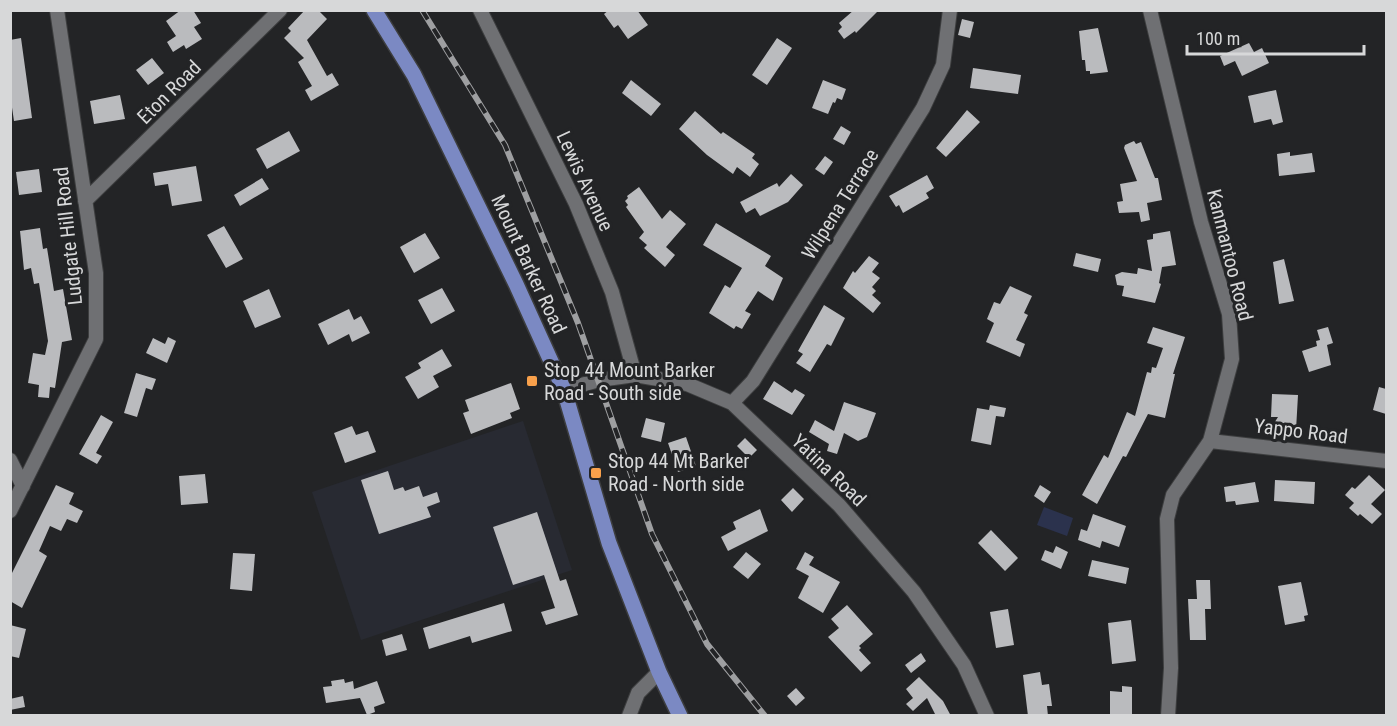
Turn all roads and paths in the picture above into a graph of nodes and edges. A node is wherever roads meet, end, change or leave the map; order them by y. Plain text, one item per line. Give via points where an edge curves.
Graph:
1 (57, 10) edge
2 (280, 10) edge
3 (374, 10) edge
4 (480, 10) edge
5 (950, 10) edge
6 (1150, 10) edge
7 (86, 201) junction
8 (635, 375) junction
9 (564, 390) junction
10 (732, 403) junction
11 (1210, 441) junction
12 (10, 460) edge
13 (1386, 461) edge
14 (23, 486) junction
15 (10, 511) edge
16 (659, 672) junction
17 (629, 716) edge
18 (680, 716) edge
19 (987, 716) edge
20 (1168, 716) edge

1 - 7 street, Ludgate Hill Road
2 - 7 street, Eton Road
3 - 9 main road, Mount Barker Road via 420,86
4 - 8 street, Lewis Avenue via 576,204 612,292
5 - 10 street, Wilpena Terrace via 943,65 923,108 753,381
6 - 11 street, Kanmantoo Road via 1198,211 1229,314 1232,359
7 - 14 street, Ludgate Hill Road via 96,273 96,339
8 - 9 street, Yatina Road
8 - 10 street, Yatina Road via 687,384
9 - 16 main road, Mount Barker Road via 609,543
10 - 19 street, Yatina Road via 839,505 914,592 964,665
11 - 13 street, Yappo Road
11 - 20 street, Kanmantoo Road via 1173,495 1167,519 1171,668
12 - 14 street
14 - 15 street, Ludgate Hill Road
16 - 17 street via 638,693
16 - 18 main road, Mount Barker Road

